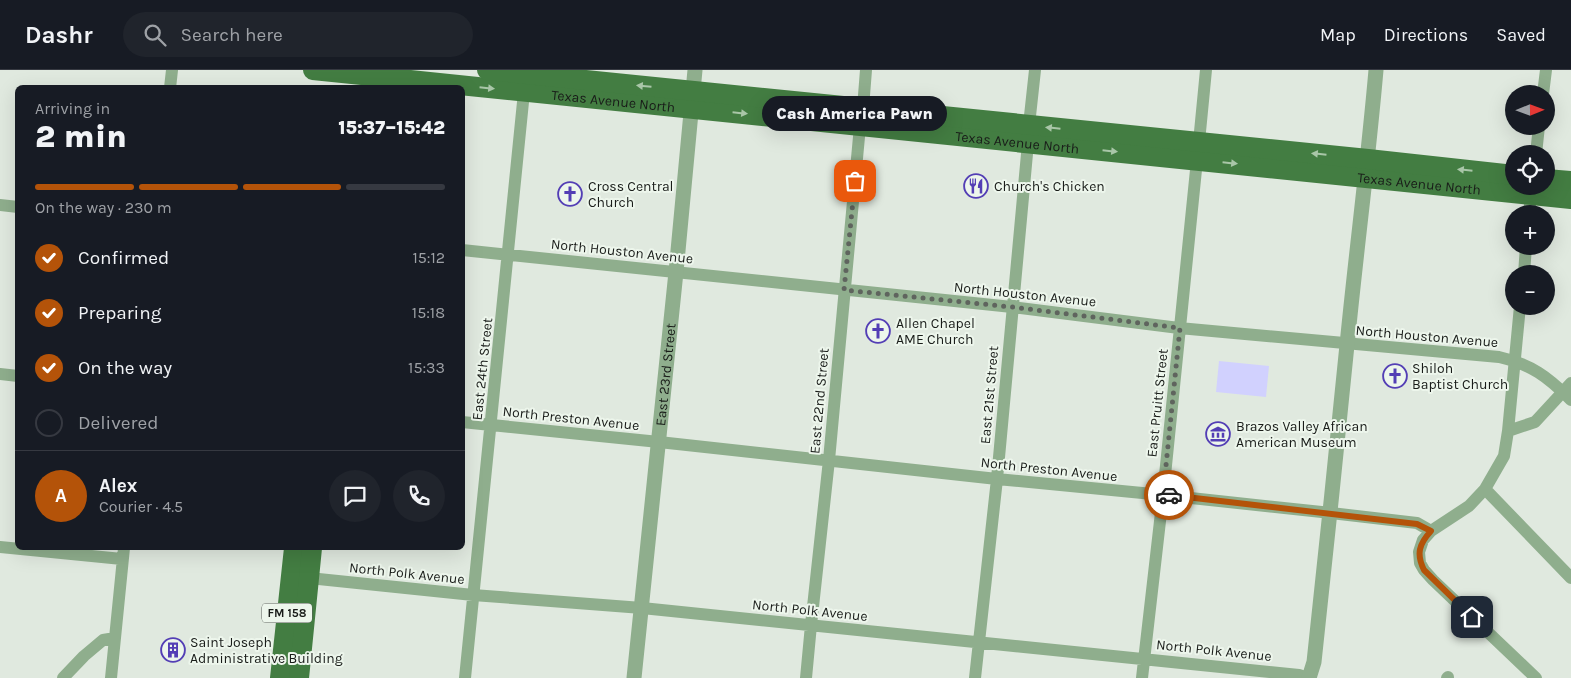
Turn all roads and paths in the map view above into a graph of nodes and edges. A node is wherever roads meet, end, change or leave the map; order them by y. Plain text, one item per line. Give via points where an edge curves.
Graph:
1 (172, 70) edge
2 (313, 70) edge
3 (487, 70) edge
4 (695, 70) edge
5 (866, 70) edge
6 (1035, 70) edge
7 (1206, 70) edge
8 (1376, 70) edge
9 (1546, 70) edge
10 (525, 78) edge
11 (351, 80) edge
12 (170, 85) edge
13 (1544, 85) edge
14 (692, 99) junction
15 (861, 117) junction
16 (1029, 134) junction
17 (1198, 151) junction
18 (1367, 168) junction
19 (1505, 175) edge
20 (1555, 179) edge
21 (1571, 181) edge
22 (1571, 199) edge
23 (1530, 204) edge
24 (0, 205) edge
25 (15, 207) edge
26 (465, 250) edge
27 (509, 254) junction
28 (676, 272) junction
29 (844, 290) junction
30 (1012, 307) junction
31 (1519, 315) edge
32 (1180, 328) junction
33 (1347, 344) junction
34 (1515, 360) junction
35 (0, 374) edge
36 (15, 376) edge
37 (1568, 392) edge
38 (465, 422) edge
39 (491, 425) junction
40 (1508, 431) junction
41 (659, 442) junction
42 (829, 460) junction
43 (997, 479) junction
44 (1486, 489) junction
45 (1163, 495) junction
46 (1331, 513) junction
47 (1431, 531) junction
48 (0, 547) edge
49 (15, 548) edge
50 (62, 550) edge
51 (294, 550) edge
52 (312, 550) edge
53 (123, 553) edge
54 (309, 578) junction
55 (1571, 578) edge
56 (473, 595) junction
57 (642, 608) junction
58 (811, 625) junction
59 (114, 638) junction
60 (979, 643) junction
61 (1144, 658) junction
62 (63, 678) edge
63 (111, 678) edge
64 (280, 678) edge
65 (299, 678) edge
66 (465, 678) edge
67 (634, 678) edge
68 (806, 678) edge
69 (976, 678) edge
70 (1142, 678) edge
71 (1308, 678) edge
72 (1536, 678) edge

1 - 12 street
2 - 11 main road, Texas Avenue North
3 - 10 main road, Texas Avenue North
4 - 14 street, East 23rd Street
5 - 15 street, East 22nd Street
6 - 16 street, East 21st Street
7 - 17 street, East Pruitt Street
8 - 18 street
9 - 13 street
11 -> 10 main road, Texas Avenue North
10 - 14 main road, Texas Avenue North
10 - 27 street, East 24th Street
14 - 15 main road, Texas Avenue North
14 - 28 street, East 23rd Street
15 - 16 main road, Texas Avenue North
15 - 29 street, East 22nd Street
16 - 17 main road, Texas Avenue North
16 - 30 street, East 21st Street
17 - 18 main road, Texas Avenue North
17 - 32 street, East Pruitt Street
19 -> 18 main road, Texas Avenue North
18 - 23 main road, Texas Avenue North
18 - 33 street
20 - 21 main road
22 - 23 main road, Texas Avenue North
24 - 25 street
26 - 27 street, North Houston Avenue
27 - 28 street, North Houston Avenue
27 - 39 street, East 24th Street
28 - 29 street, North Houston Avenue
28 - 41 street, East 23rd Street
29 - 30 street, North Houston Avenue
29 - 42 street, East 22nd Street
30 - 32 street, North Houston Avenue
30 - 43 street, East 21st Street
31 - 34 street
32 - 33 street, North Houston Avenue
32 - 45 street, East Pruitt Street
33 - 34 street, North Houston Avenue
33 - 46 street
34 - 37 street, North Houston Avenue
34 - 40 street
35 - 36 street
37 - 40 street via 1535,422
38 - 39 street, North Preston Avenue
39 - 41 street, North Preston Avenue
39 - 56 street, East 24th Street
40 - 44 street via 1504,456
41 - 42 street, North Preston Avenue
41 - 57 street, East 23rd Street
42 - 43 street, North Preston Avenue
42 - 58 street, East 22nd Street
43 - 45 street, North Preston Avenue
43 - 60 street, East 21st Street
44 - 47 street via 1469,506
44 - 55 street
45 - 46 street, North Preston Avenue
45 - 61 street, East Pruitt Street
46 - 47 street, North Preston Avenue via 1417,524
46 - 71 street via 1314,662
47 - 72 street via 1419,552 1424,570
48 - 49 street
50 - 53 street
51 - 64 main road, FM 158
52 - 54 main road, FM 158
53 - 59 street
54 - 56 street, North Polk Avenue
54 - 65 main road, FM 158
56 - 57 street, North Polk Avenue
56 - 66 street, East 24th Street
57 - 58 street, North Polk Avenue
57 - 67 street, East 23rd Street
58 - 60 street, North Polk Avenue
58 - 68 street, East 22nd Street
59 - 62 street via 103,640
59 - 63 street
60 - 61 street, North Polk Avenue
60 - 69 street, East 21st Street
61 - 70 street, East Pruitt Street
61 - 71 street, North Polk Avenue via 1299,674

